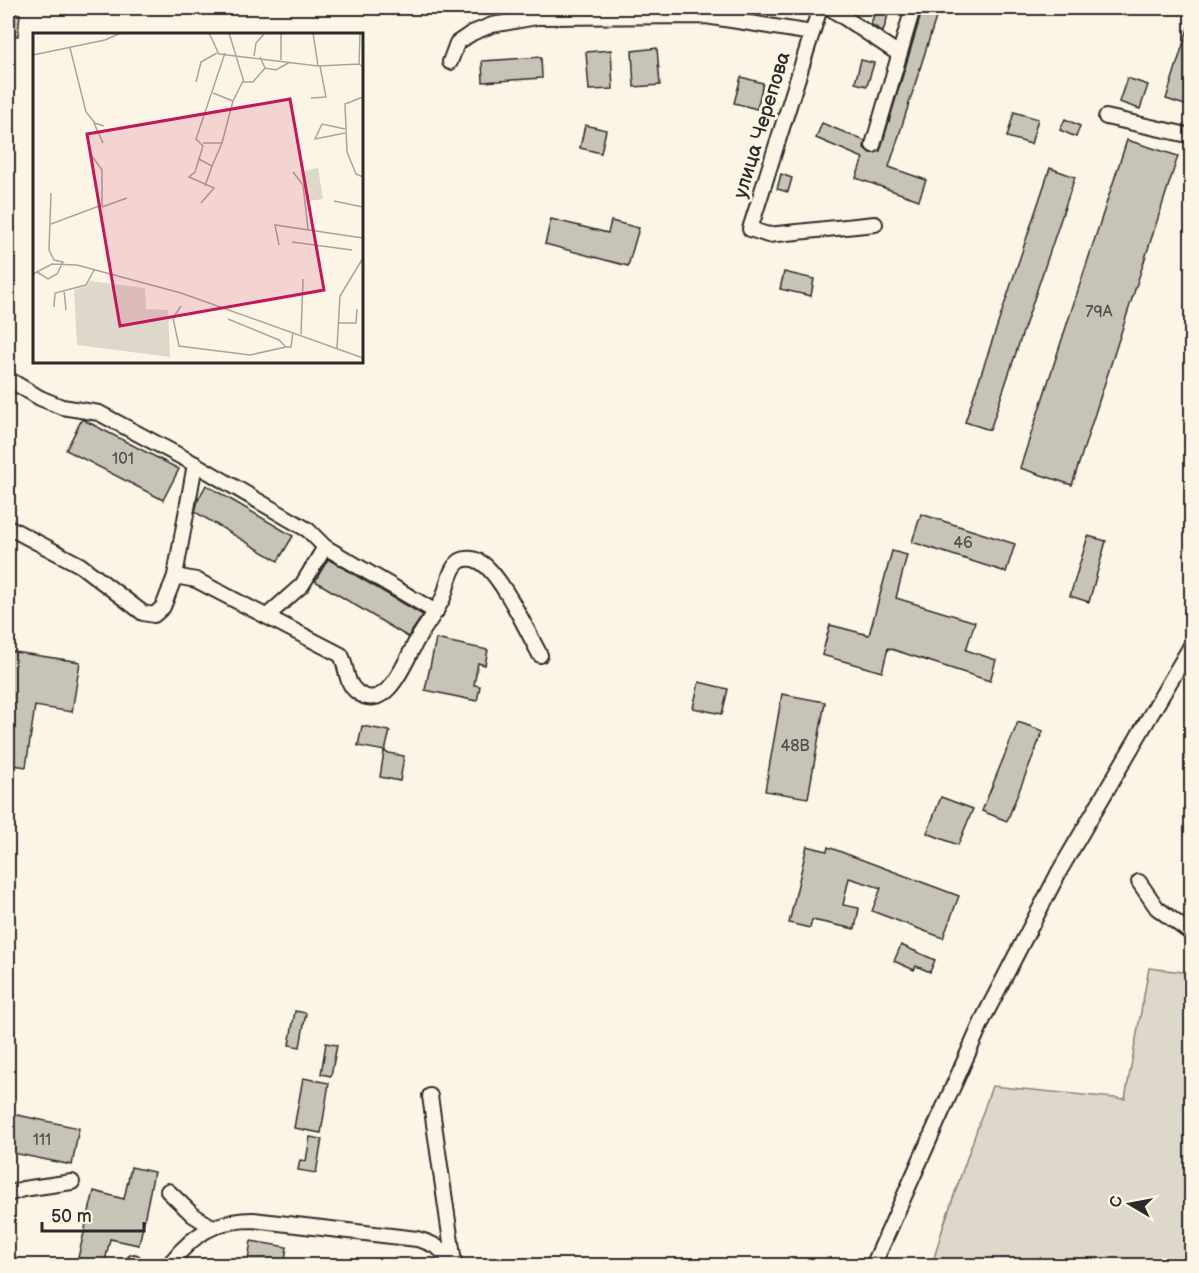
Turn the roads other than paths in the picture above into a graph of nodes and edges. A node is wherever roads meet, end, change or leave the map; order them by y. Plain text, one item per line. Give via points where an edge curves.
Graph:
1 (820, 8) edge
2 (830, 8) edge
3 (914, 8) edge
4 (812, 33) junction
5 (899, 54) junction
6 (450, 62) dead end
7 (1106, 117) dead end
8 (1191, 136) edge
9 (873, 145) dead end
10 (875, 224) dead end
11 (8, 379) edge
12 (195, 464) junction
13 (8, 527) edge
14 (325, 547) junction
15 (175, 576) junction
16 (436, 612) junction
17 (267, 616) junction
18 (1191, 644) edge
19 (540, 655) dead end
20 (1139, 882) dead end
21 (1191, 933) edge
22 (430, 1096) dead end
23 (72, 1182) dead end
24 (168, 1191) dead end
25 (8, 1194) edge
26 (212, 1227) junction
27 (168, 1266) edge
28 (453, 1266) edge
29 (873, 1266) edge

1 - 4 street, улица Черепова
2 - 5 street
3 - 5 street
4 - 6 street, улица Черепова via 706,16 537,17 472,33 458,43
4 - 10 street, улица Черепова via 750,229 768,235
5 - 9 street
7 - 8 street
11 - 12 street via 62,407 99,413
12 - 14 street via 308,530
12 - 15 street
13 - 15 street via 80,565 143,613 154,615 163,607
14 - 16 street
14 - 17 street via 302,585
15 - 17 street via 196,580
16 - 17 street via 396,679 379,696 356,692 341,655
16 - 19 street via 454,568 471,558 480,561 503,587
18 - 29 street via 1060,870 985,1015
20 - 21 street via 1157,908
22 - 28 street
23 - 25 street
24 - 26 street
26 - 27 street via 196,1235
26 - 28 street via 235,1220 253,1220 417,1239 446,1253

